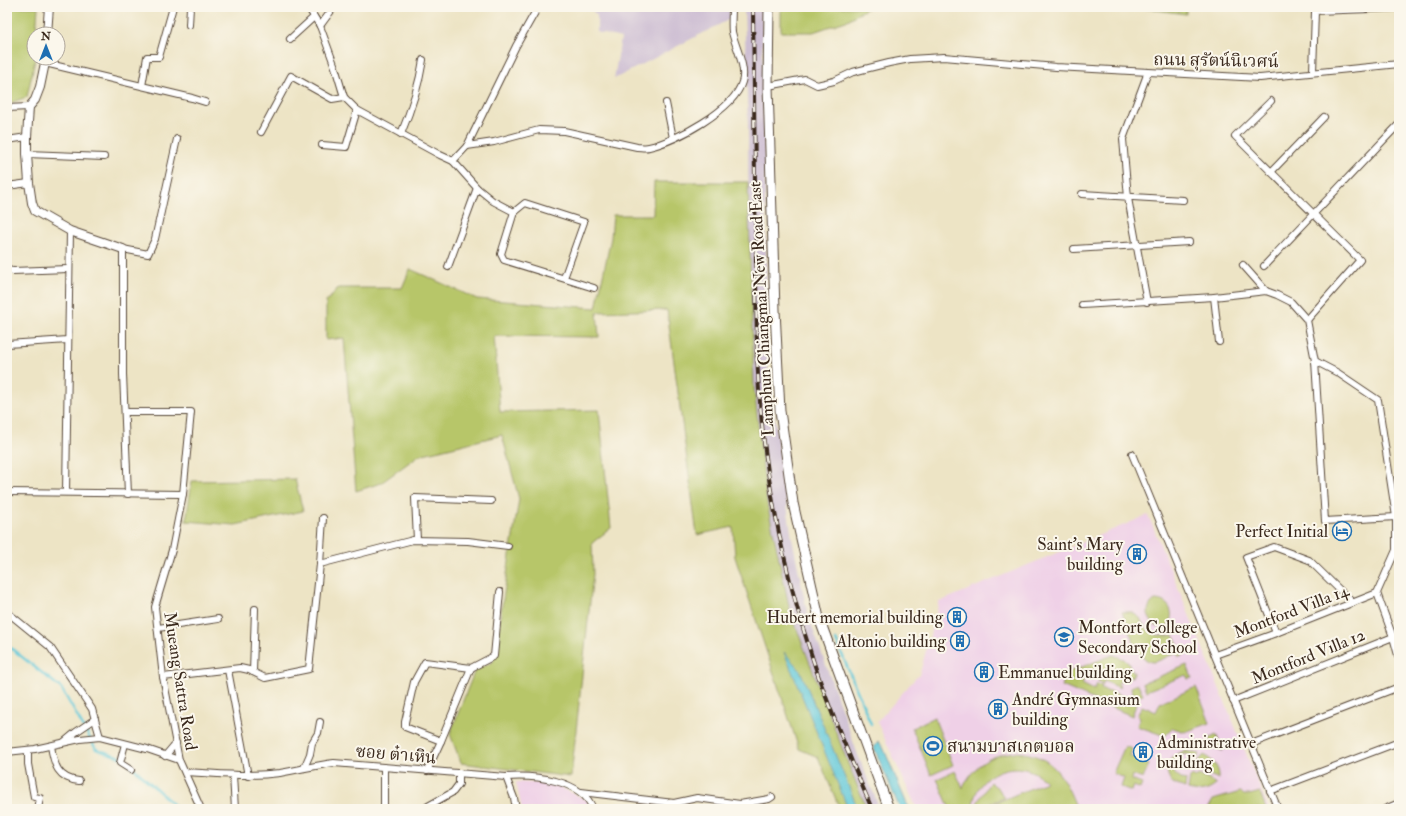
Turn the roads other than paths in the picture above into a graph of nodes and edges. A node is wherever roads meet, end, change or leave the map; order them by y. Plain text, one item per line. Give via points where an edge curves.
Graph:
1 (49, 7) edge
2 (173, 7) edge
3 (190, 7) edge
4 (308, 7) edge
5 (334, 7) edge
6 (538, 7) edge
7 (732, 7) edge
8 (769, 7) edge
9 (1399, 8) edge
10 (314, 17) junction
11 (189, 25) dead end
12 (48, 26) edge
13 (320, 26) junction
14 (290, 39) dead end
15 (423, 60) dead end
16 (1399, 64) edge
17 (45, 66) edge
18 (65, 66) edge
19 (1148, 72) junction
20 (1313, 72) junction
21 (142, 86) junction
22 (768, 86) junction
23 (344, 97) junction
24 (1272, 101) dead end
25 (205, 102) dead end
26 (666, 103) dead end
27 (29, 107) junction
28 (7, 108) edge
29 (357, 110) junction
30 (1324, 117) dead end
31 (1399, 124) edge
32 (261, 132) dead end
33 (401, 134) junction
34 (27, 137) junction
35 (673, 138) junction
36 (177, 139) dead end
37 (7, 140) edge
38 (322, 145) dead end
39 (467, 146) junction
40 (27, 154) junction
41 (104, 157) dead end
42 (453, 160) junction
43 (1272, 172) junction
44 (29, 183) junction
45 (7, 186) edge
46 (477, 188) junction
47 (1082, 194) dead end
48 (1128, 198) junction
49 (1183, 200) dead end
50 (514, 212) junction
51 (1314, 214) junction
52 (70, 231) junction
53 (1188, 242) dead end
54 (1137, 246) junction
55 (123, 249) junction
56 (1074, 249) dead end
57 (1243, 265) dead end
58 (1264, 266) dead end
59 (448, 267) dead end
60 (68, 269) junction
61 (7, 270) edge
62 (564, 278) junction
63 (594, 288) dead end
64 (1266, 292) junction
65 (1214, 297) junction
66 (1147, 302) junction
67 (1082, 305) dead end
68 (1307, 320) junction
69 (68, 340) junction
70 (1219, 342) dead end
71 (7, 344) edge
72 (1315, 361) junction
73 (125, 412) junction
74 (1132, 454) dead end
75 (7, 492) edge
76 (66, 492) junction
77 (128, 494) junction
78 (183, 494) junction
79 (491, 501) dead end
80 (1396, 517) junction
81 (323, 518) dead end
82 (417, 540) junction
83 (508, 546) dead end
84 (320, 564) junction
85 (500, 592) dead end
86 (1377, 593) junction
87 (1353, 603) junction
88 (255, 609) dead end
89 (7, 612) edge
90 (218, 619) dead end
91 (158, 628) junction
92 (1276, 633) junction
93 (1393, 636) junction
94 (1215, 655) junction
95 (1399, 659) edge
96 (471, 668) junction
97 (228, 670) junction
98 (253, 672) junction
99 (163, 677) junction
100 (1399, 687) edge
101 (1234, 701) junction
102 (95, 719) junction
103 (320, 722) dead end
104 (100, 737) junction
105 (441, 741) junction
106 (1399, 742) edge
107 (63, 743) junction
108 (176, 743) junction
109 (125, 744) junction
110 (1251, 744) junction
111 (51, 746) junction
112 (28, 750) junction
113 (7, 752) edge
114 (165, 756) junction
115 (179, 760) junction
116 (384, 767) junction
117 (304, 768) junction
118 (131, 770) dead end
119 (427, 771) junction
120 (185, 772) junction
121 (459, 773) junction
122 (233, 775) junction
123 (248, 776) junction
124 (506, 777) junction
125 (79, 781) dead end
126 (1270, 791) junction
127 (579, 792) junction
128 (772, 797) dead end
129 (1399, 803) edge
130 (428, 806) dead end
131 (38, 809) edge
132 (201, 809) edge
133 (235, 809) edge
134 (384, 809) edge
135 (516, 809) edge
136 (593, 809) edge
137 (890, 809) edge
138 (1278, 809) edge
139 (1384, 809) edge

1 - 12 street
2 - 21 street via 159,57 147,57
3 - 11 street
4 - 10 street
5 - 13 street
6 - 39 street
7 - 35 street via 732,30 743,72 742,82 734,98 700,126
8 - 22 main road, Lamphun Chiangmai New Road East
9 - 20 street via 1315,11
10 - 13 street
10 - 14 street
13 - 23 street
15 - 33 street via 416,96
16 - 20 street, ถนน สุรัตน์นิเวศน์
17 - 27 street via 35,100
18 - 21 street
19 - 20 street, ถนน สุรัตน์นิเวศน์ via 1260,78
19 - 22 street, ถนน สุรัตน์นิเวศน์ via 944,57 910,59 853,72 834,81 817,85 805,79
19 - 48 street via 1123,139
21 - 25 street
22 - 137 main road, Lamphun Chiangmai New Road East via 780,411 793,503 819,618
23 - 29 street
23 - 32 street via 332,99 291,76
24 - 43 street via 1235,136
26 - 35 street
27 - 28 street
27 - 34 street
29 - 33 street
29 - 38 street via 346,147
30 - 43 street
31 - 51 street
33 - 42 street
34 - 37 street
34 - 40 street
35 - 39 street via 648,147 637,147 564,131 539,130
36 - 55 street via 155,239 148,254
39 - 42 street
40 - 41 street
40 - 44 street
42 - 46 street
43 - 51 street
44 - 45 street
44 - 52 street via 35,211
46 - 50 street via 493,201
46 - 59 street
47 - 48 street
48 - 49 street
48 - 54 street
50 - 62 street via 501,254 504,260
50 - 62 street via 525,204 584,222
51 - 58 street
51 - 68 street via 1360,260
52 - 55 street
52 - 60 street
53 - 54 street
54 - 56 street
54 - 66 street
55 - 73 street
57 - 64 street
60 - 61 street
60 - 69 street
62 - 63 street
64 - 65 street
64 - 68 street via 1291,302
65 - 66 street
65 - 70 street
66 - 67 street
68 - 72 street
69 - 71 street
69 - 76 street
72 - 80 street via 1378,400
72 - 80 street via 1325,521
73 - 77 street
73 - 78 street, Mueang Sattra Road via 191,412
74 - 94 street
75 - 76 street
76 - 77 street
77 - 78 street
78 - 91 street, Mueang Sattra Road via 172,550 155,607
79 - 82 street via 414,498
80 - 86 street via 1396,550
81 - 84 street
82 - 83 street via 468,541
82 - 84 street
84 - 98 street via 309,669 264,678
85 - 96 street via 494,656
86 - 87 street, Montford Villa 14
86 - 93 street
87 - 92 street, Montford Villa 14
87 - 92 street via 1309,560 1274,548 1246,557
88 - 98 street
89 - 102 street via 50,647 92,709
90 - 91 street
91 - 99 street, Mueang Sattra Road
92 - 94 street, Montford Villa 14
93 - 95 street
93 - 101 street, Montford Villa 12
94 - 101 street
96 - 105 street
96 - 105 street via 425,662 414,682 405,727
97 - 98 street via 240,668
97 - 99 street
97 - 123 street
99 - 108 street, Mueang Sattra Road
100 - 110 street
101 - 110 street
102 - 104 street
102 - 107 street
103 - 117 street
104 - 107 street
104 - 109 street
105 - 119 street
106 - 126 street
107 - 111 street
108 - 114 street
108 - 115 street, Mueang Sattra Road
109 - 114 street
109 - 118 street via 120,763
110 - 126 street
111 - 112 street
111 - 125 street via 60,773 65,778
112 - 113 street
112 - 131 street via 34,797 40,798
114 - 115 street
115 - 120 street, Mueang Sattra Road
116 - 117 street, ซอย ต๋าเหิน via 334,763
116 - 119 street, ซอย ต๋าเหิน
116 - 134 street
117 - 123 street, ซอย ต๋าเหิน
119 - 121 street, ซอย ต๋าเหิน
120 - 122 street, ซอย ต๋าเหิน
120 - 132 street, Mueang Sattra Road
121 - 124 street, ซอย ต๋าเหิน
121 - 130 street via 459,784 452,792
122 - 123 street, ซอย ต๋าเหิน
122 - 133 street
124 - 127 street, ซอย ต๋าเหิน via 543,778 565,784
124 - 135 street
126 - 138 street
127 - 128 street via 674,803 697,798 740,804
127 - 136 street, ซอย ต๋าเหิน via 586,796
129 - 139 street

